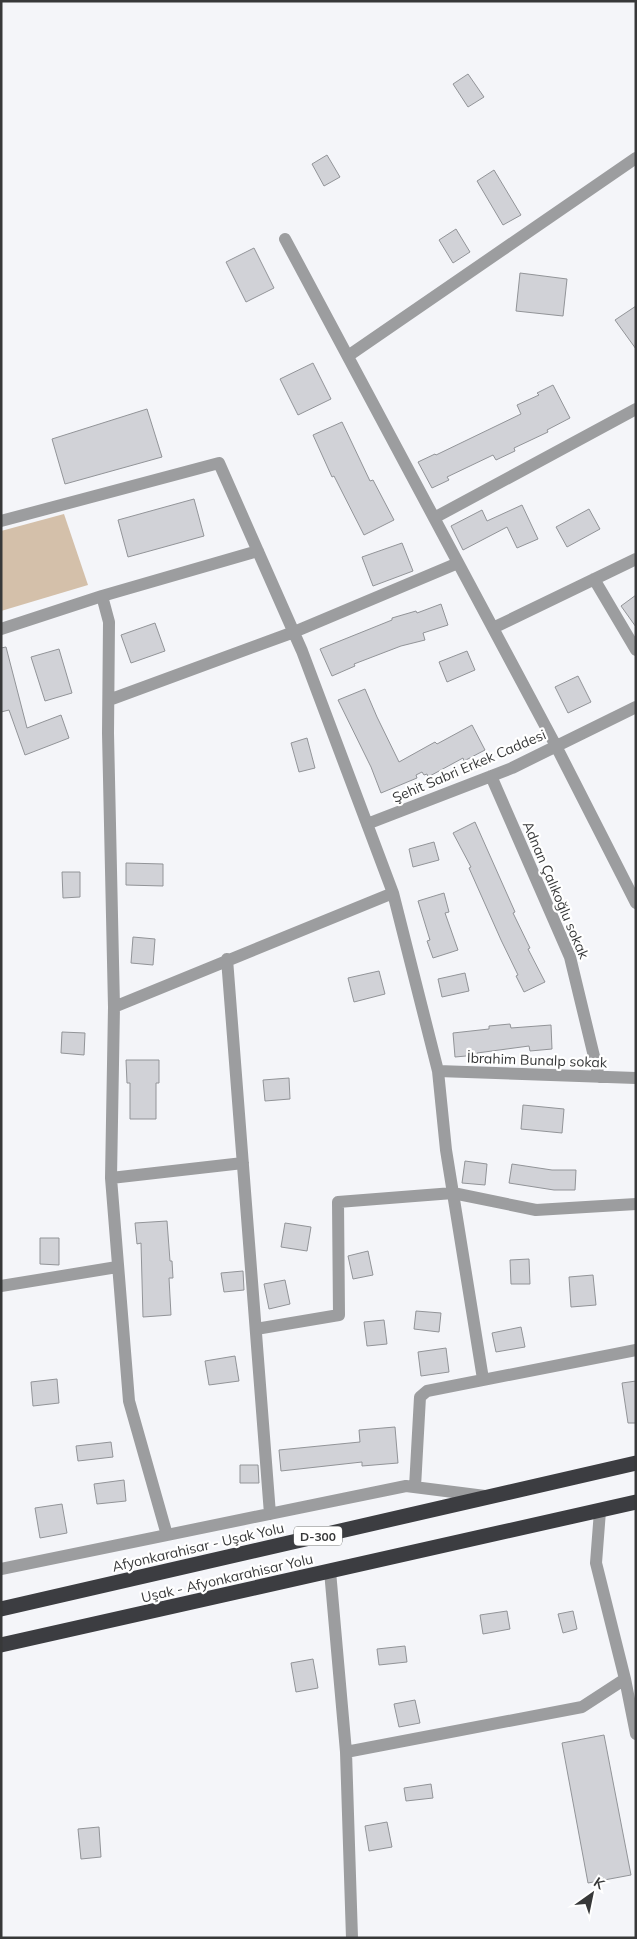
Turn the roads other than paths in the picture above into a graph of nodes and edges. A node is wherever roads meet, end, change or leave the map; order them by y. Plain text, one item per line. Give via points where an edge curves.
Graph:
1 (636, 158) edge
2 (285, 239) dead end
3 (348, 356) junction
4 (636, 410) edge
5 (434, 518) junction
6 (1, 522) edge
7 (258, 552) junction
8 (636, 560) edge
9 (458, 563) junction
10 (594, 580) junction
11 (102, 596) junction
12 (493, 628) junction
13 (1, 629) edge
14 (294, 632) junction
15 (636, 650) edge
16 (109, 700) junction
17 (636, 707) edge
18 (556, 746) junction
19 (491, 776) junction
20 (368, 824) junction
21 (632, 885) edge
22 (393, 893) junction
23 (636, 903) edge
24 (227, 960) junction
25 (114, 1007) junction
26 (438, 1071) junction
27 (600, 1077) junction
28 (636, 1078) edge
29 (243, 1162) junction
30 (111, 1178) junction
31 (453, 1193) junction
32 (636, 1204) edge
33 (117, 1267) junction
34 (1, 1286) edge
35 (256, 1329) junction
36 (636, 1350) edge
37 (483, 1379) junction
38 (636, 1463) edge
39 (415, 1487) junction
40 (490, 1496) junction
41 (636, 1502) edge
42 (600, 1510) junction
43 (270, 1514) junction
44 (167, 1535) junction
45 (1, 1569) edge
46 (330, 1571) junction
47 (1, 1609) edge
48 (1, 1645) edge
49 (625, 1679) junction
50 (636, 1734) edge
51 (346, 1752) junction
52 (352, 1938) edge

1 - 3 street
2 - 3 street
3 - 5 street
4 - 5 street
5 - 9 street
6 - 7 street via 219,463
7 - 11 street
7 - 14 street
8 - 10 street
9 - 12 street
9 - 14 street
10 - 12 street
10 - 15 street
11 - 13 street
11 - 16 street via 110,622
12 - 18 street
14 - 16 street
14 - 20 street
16 - 25 street
17 - 18 street, Şehit Sabri Erkek Caddesi
18 - 19 street, Şehit Sabri Erkek Caddesi
18 - 21 street
19 - 20 street, Şehit Sabri Erkek Caddesi
19 - 27 street, Adnan Çalıkoğlu sokak via 570,957
20 - 22 street
21 - 23 street
22 - 24 street
22 - 26 street
24 - 25 street
24 - 29 street
25 - 30 street
26 - 27 street, İbrahim Bunalp sokak
26 - 31 street
27 - 28 street, İbrahim Bunalp sokak
29 - 30 street
29 - 35 street
30 - 33 street
31 - 32 street via 536,1210
31 - 35 street via 338,1202 340,1316
31 - 37 street
33 - 34 street
33 - 44 street via 129,1401
35 - 43 street
36 - 37 street
37 - 39 street via 427,1390 420,1397
38 - 40 highway, Afyonkarahisar - Uşak Yolu / D-300
39 - 40 street
39 - 43 street via 406,1486
40 - 47 highway, Afyonkarahisar - Uşak Yolu / D-300
41 - 42 highway, Uşak - Afyonkarahisar Yolu
42 - 46 highway, Uşak - Afyonkarahisar Yolu
42 - 49 street via 596,1563
43 - 44 street
44 - 45 street
46 - 48 highway, Uşak - Afyonkarahisar Yolu
46 - 51 street
49 - 50 street
49 - 51 street via 582,1707
51 - 52 street

